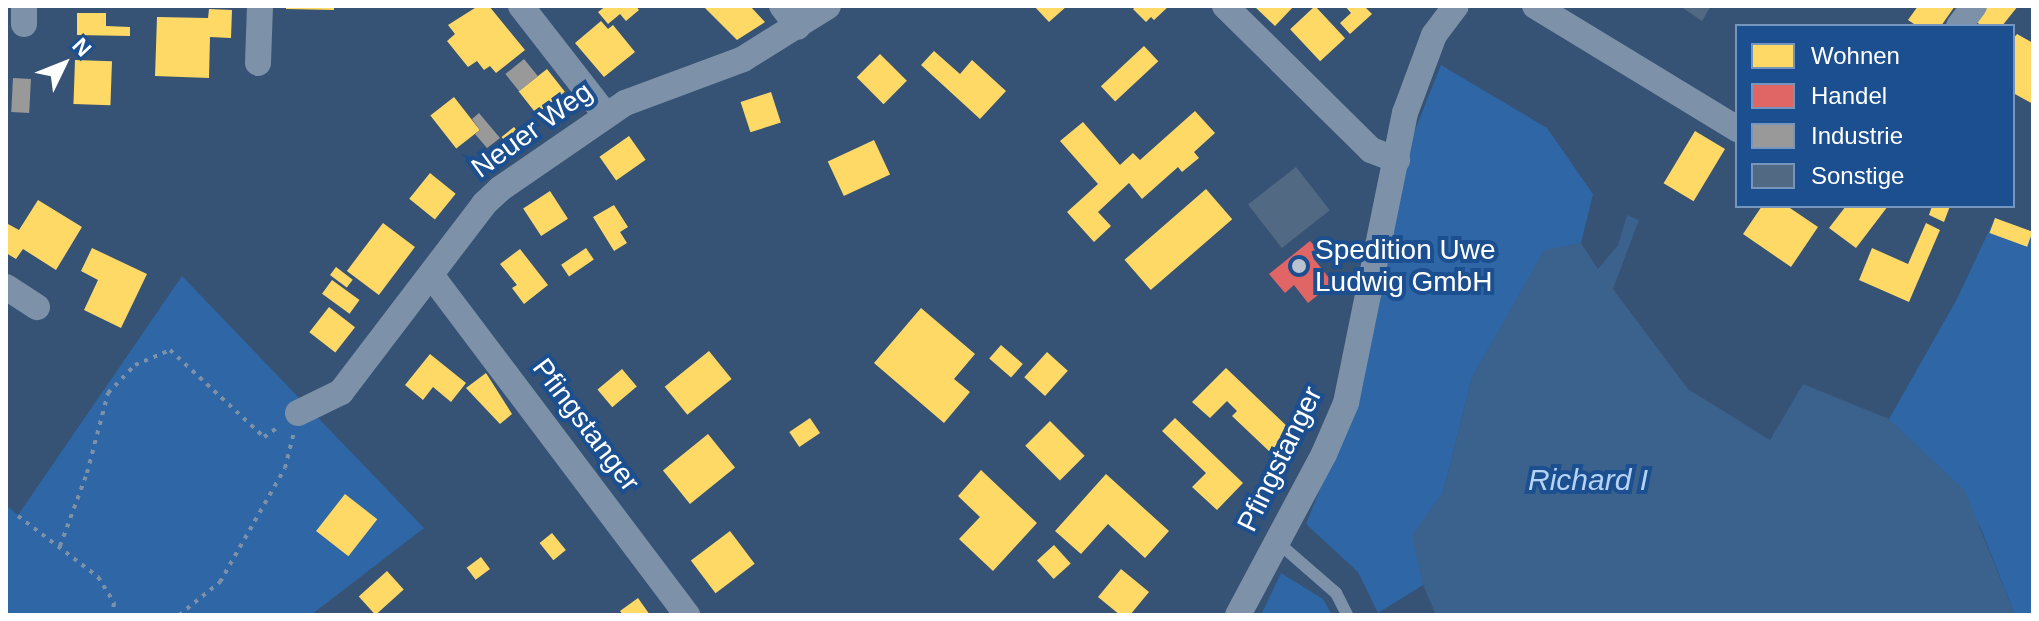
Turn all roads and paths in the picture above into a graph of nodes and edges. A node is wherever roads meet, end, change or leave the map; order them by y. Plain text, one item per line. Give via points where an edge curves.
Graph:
1 (260, 6) edge
2 (521, 6) edge
3 (828, 6) edge
4 (1225, 6) edge
5 (1456, 6) edge
6 (1535, 6) edge
7 (1974, 6) edge
8 (790, 16) edge
9 (1960, 24) edge
10 (258, 63) dead end
11 (606, 115) junction
12 (1735, 128) edge
13 (1397, 160) junction
14 (431, 275) junction
15 (6, 287) edge
16 (37, 307) dead end
17 (298, 413) junction
18 (18, 516) dead end
19 (1275, 540) junction
20 (60, 546) junction
21 (112, 615) edge
22 (179, 615) edge
23 (687, 615) edge
24 (1238, 615) edge
25 (1347, 615) edge

1 - 10 street
2 - 11 street
3 - 8 street, Neuer Weg
4 - 13 street via 1371,150
5 - 13 street, Pfingstanger via 1421,64
6 - 12 street
7 - 9 street
8 - 11 street, Neuer Weg via 743,59 641,94
11 - 14 street, Neuer Weg via 491,196
13 - 19 street, Pfingstanger via 1346,403
14 - 17 street, Neuer Weg via 341,392
14 - 23 street, Pfingstanger
15 - 16 street
17 - 20 path via 264,437 170,350 135,365 108,393
17 - 22 path via 285,468 220,582
18 - 20 path
19 - 24 street, Pfingstanger
19 - 25 lane via 1336,593
20 - 21 path via 98,577 114,603

